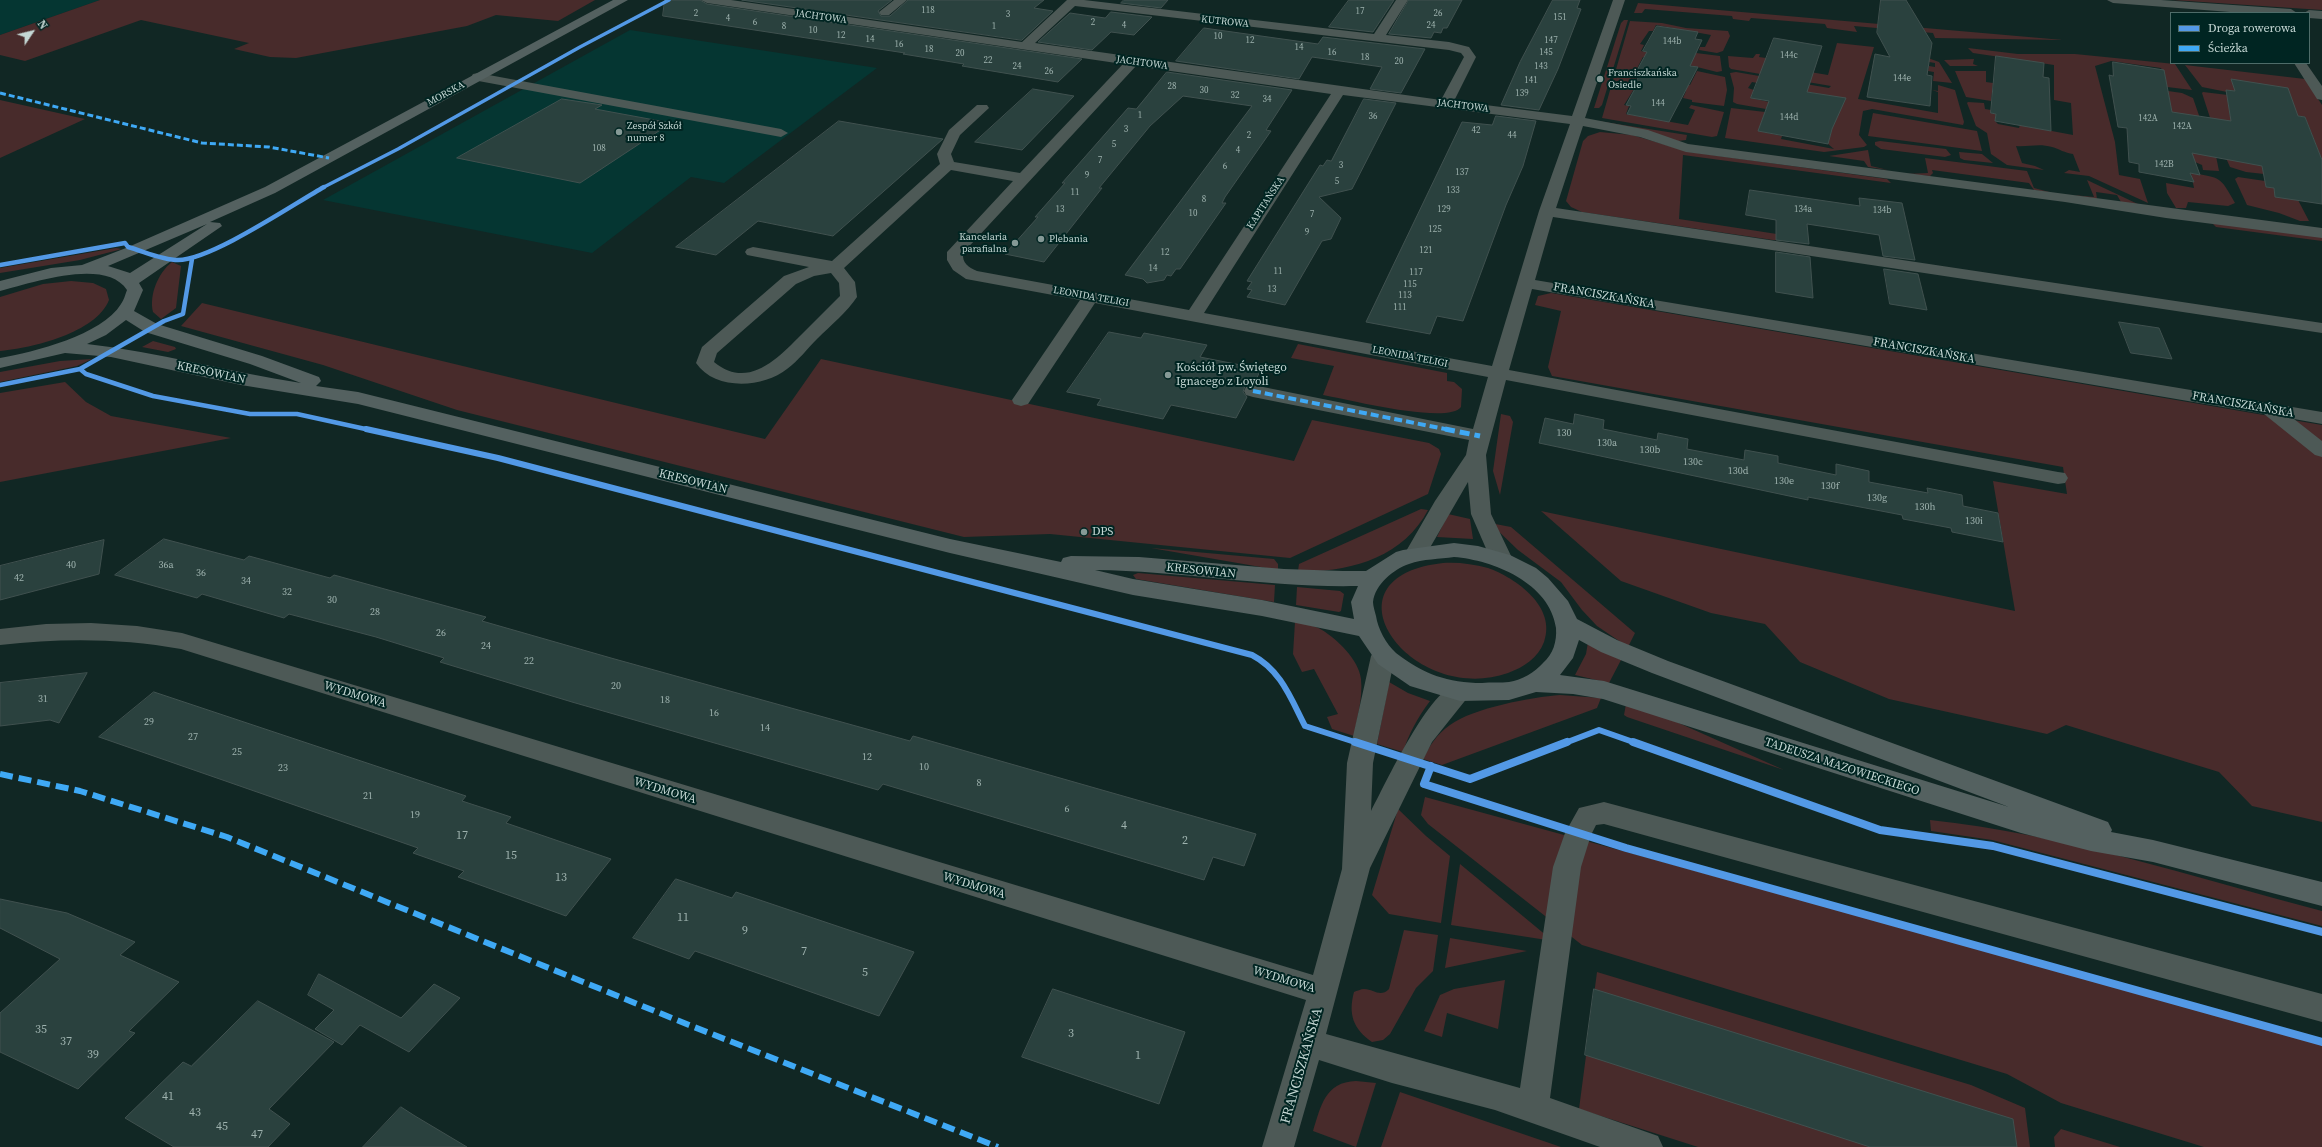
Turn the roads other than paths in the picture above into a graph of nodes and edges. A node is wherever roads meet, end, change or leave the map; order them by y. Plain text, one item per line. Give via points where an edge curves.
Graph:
1 (622, 0) edge
2 (707, 0) edge
3 (901, 0) edge
4 (1402, 0) edge
5 (1619, 0) edge
6 (2114, 0) edge
7 (1073, 1) edge
8 (1182, 5) dead end
9 (885, 12) dead end
10 (2266, 12) edge
11 (2310, 14) edge
12 (1172, 15) junction
13 (2322, 15) edge
14 (1378, 38) junction
15 (1024, 46) junction
16 (1132, 62) junction
17 (2301, 64) edge
18 (478, 77) junction
19 (1339, 91) junction
20 (2322, 96) edge
21 (1446, 104) junction
22 (982, 108) dead end
23 (1577, 121) junction
24 (781, 133) dead end
25 (948, 165) junction
26 (1024, 178) junction
27 (270, 190) junction
28 (1547, 211) junction
29 (2322, 233) edge
30 (753, 252) dead end
31 (835, 267) junction
32 (83, 270) junction
33 (130, 281) junction
34 (1525, 283) junction
35 (2, 285) edge
36 (1091, 297) junction
37 (124, 312) junction
38 (1194, 316) junction
39 (2322, 328) edge
40 (64, 347) junction
41 (0, 362) edge
42 (1497, 374) junction
43 (1253, 391) dead end
44 (358, 398) junction
45 (1021, 400) dead end
46 (2270, 410) junction
47 (2322, 418) edge
48 (1478, 445) junction
49 (2322, 451) edge
50 (2058, 478) dead end
51 (1416, 553) junction
52 (1502, 560) junction
53 (1028, 562) junction
54 (1373, 578) junction
55 (1566, 623) junction
56 (1365, 629) junction
57 (0, 637) edge
58 (1383, 656) junction
59 (1532, 683) junction
60 (1460, 692) junction
61 (2152, 851) junction
62 (1356, 869) junction
63 (2322, 894) edge
64 (1323, 992) junction
65 (2322, 1008) edge
66 (1309, 1043) junction
67 (1533, 1108) junction
68 (1278, 1147) edge
69 (1647, 1147) edge

1 - 18 main road, MORSKA
2 - 15 street, JACHTOWA
3 - 9 street
4 - 14 street
5 - 23 street
6 - 10 street
7 - 12 street, KUTROWA
7 - 15 street, KUTROWA
8 - 12 street
11 - 13 street
12 - 14 street, KUTROWA
14 - 21 street, KUTROWA via 1449,46 1467,52 1470,57
15 - 16 street, JACHTOWA
16 - 19 street, JACHTOWA
16 - 26 street, LEONIDA TELIGI
17 - 20 street
18 - 24 street
18 - 27 main road, MORSKA
19 - 21 street, JACHTOWA
19 - 38 street, KAPITAŃSKA
21 - 23 street, JACHTOWA
22 - 25 street via 954,133 944,154
23 - 28 street
23 - 29 street, JACHTOWA via 1643,133 1686,148
25 - 26 street
25 - 31 street
26 - 36 street, LEONIDA TELIGI via 955,252 957,266 972,275
27 - 32 main road, MORSKA via 132,252
27 - 33 main road, MORSKA
28 - 34 street
28 - 39 street
30 - 31 street
31 - 31 street via 810,272 790,280 708,351 706,363 722,376 737,378 764,373 781,365 849,297 847,282
32 - 33 main road via 115,273
32 - 35 main road via 46,274
33 - 37 main road via 135,293 133,301
34 - 42 street
34 - 46 street, FRANCISZKAŃSKA
36 - 38 street, LEONIDA TELIGI
36 - 45 street
37 - 40 main road via 96,332
37 - 44 main road, KRESOWIAN via 150,328 256,360
38 - 42 street, LEONIDA TELIGI
40 - 41 main road
40 - 44 main road, KRESOWIAN via 111,352 241,379
42 - 48 street
42 - 50 street
43 - 48 street
44 - 53 main road, KRESOWIAN via 943,544
46 - 47 street, FRANCISZKAŃSKA
46 - 49 street
48 - 51 street
48 - 52 street via 1480,514
51 - 52 main road via 1454,550
51 - 54 main road via 1391,563
52 - 55 main road via 1524,571 1547,589 1556,600
53 - 54 main road, KRESOWIAN via 1139,564 1287,578
53 - 56 main road, KRESOWIAN via 1133,587 1262,608
54 - 56 main road via 1366,588 1362,605
55 - 59 main road via 1567,642 1559,660 1545,676
55 - 61 main road, TADEUSZA MAZOWIECKIEGO via 1616,649 1660,667
56 - 58 main road
57 - 64 street, WYDMOWA via 33,633 103,631 146,634 182,641
58 - 60 main road via 1412,677 1430,685
58 - 62 street, FRANCISZKAŃSKA via 1360,763
59 - 60 main road via 1514,690 1493,693
59 - 61 main road, TADEUSZA MAZOWIECKIEGO via 1604,690 1985,811 2091,840
60 - 62 street, FRANCISZKAŃSKA via 1437,716 1422,737
61 - 63 main road, TADEUSZA MAZOWIECKIEGO
62 - 64 street, FRANCISZKAŃSKA
64 - 66 street, FRANCISZKAŃSKA
65 - 67 street via 1604,813 1588,816 1578,833 1567,867
66 - 67 street
66 - 68 street, FRANCISZKAŃSKA
67 - 69 street

